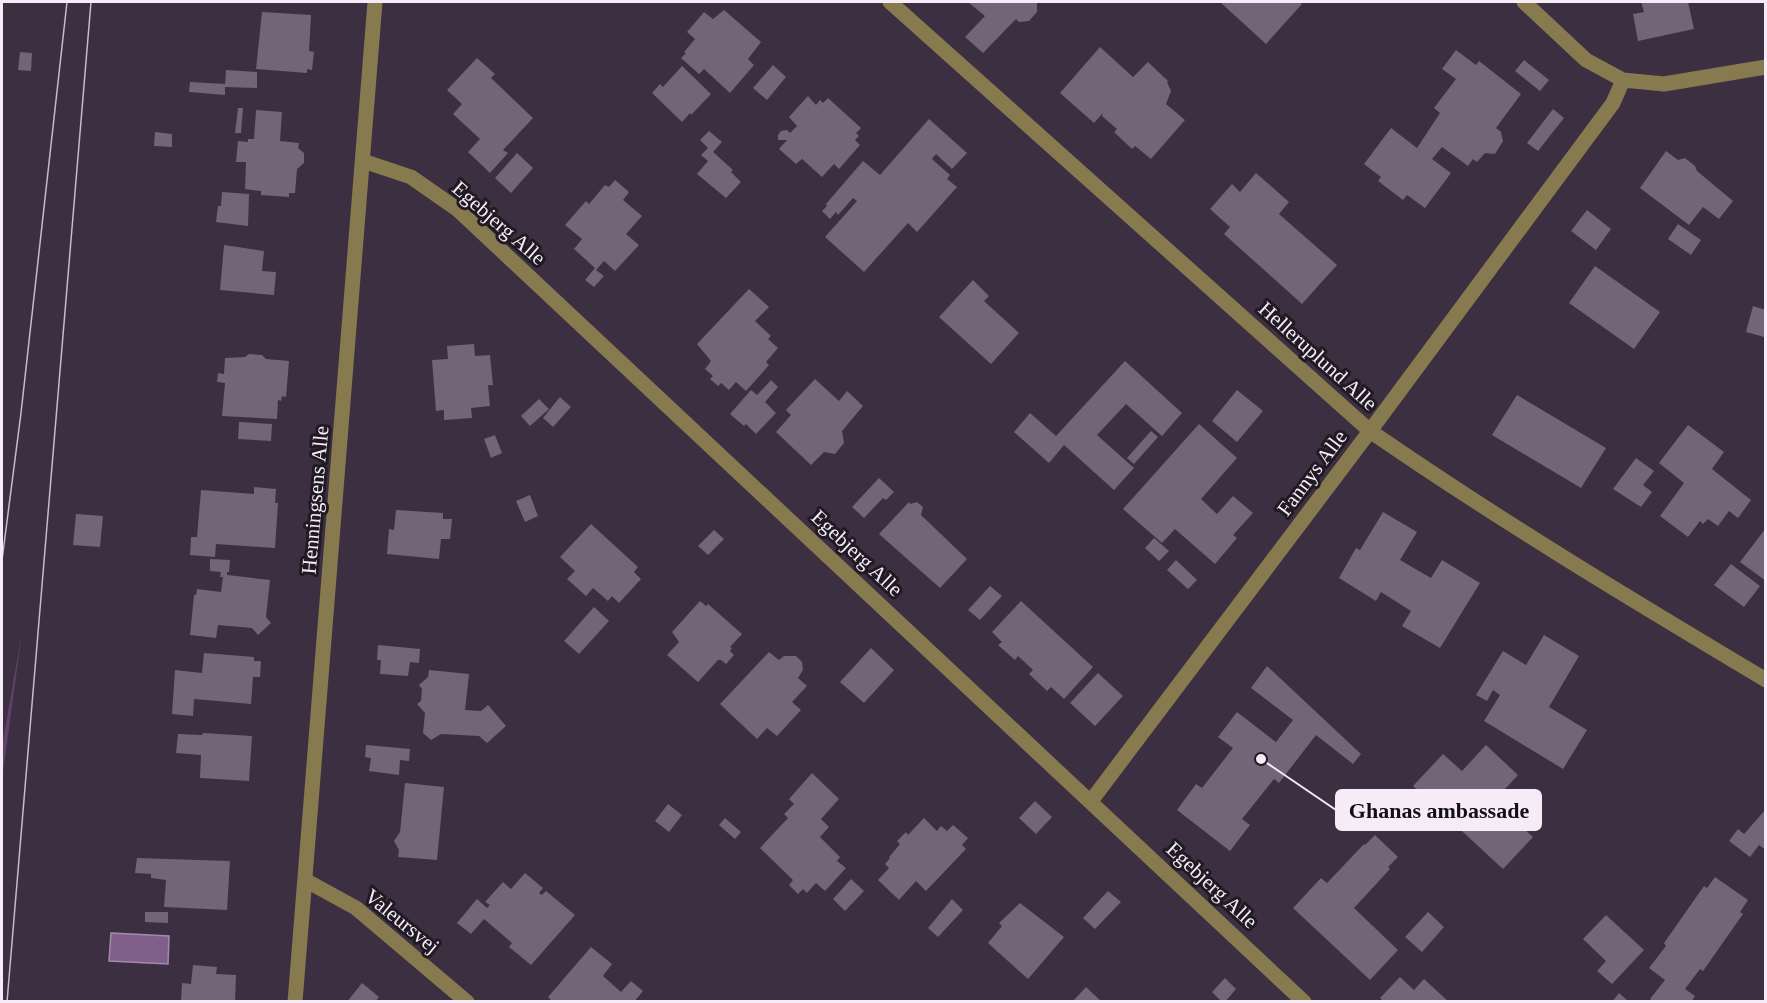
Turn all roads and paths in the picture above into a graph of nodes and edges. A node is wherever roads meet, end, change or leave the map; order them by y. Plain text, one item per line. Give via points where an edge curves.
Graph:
1 (375, 2) edge
2 (890, 2) edge
3 (1524, 2) edge
4 (1766, 67) edge
5 (1623, 80) junction
6 (363, 161) junction
7 (1370, 431) junction
8 (1766, 680) edge
9 (1091, 801) junction
10 (305, 880) junction
11 (296, 1002) edge
12 (466, 1002) edge
13 (1304, 1002) edge

1 - 6 street, Henningsens Alle
2 - 7 street, Helleruplund Alle
3 - 5 street via 1586,60
4 - 5 street via 1664,84
5 - 7 street, Fannys Alle via 1613,103
6 - 9 street, Egebjerg Alle via 411,177 457,209
6 - 10 street, Henningsens Alle
7 - 8 street, Helleruplund Alle via 1571,564
7 - 9 street, Fannys Alle
9 - 13 street, Egebjerg Alle
10 - 11 street, Henningsens Alle
10 - 12 street, Valeursvej via 356,908

